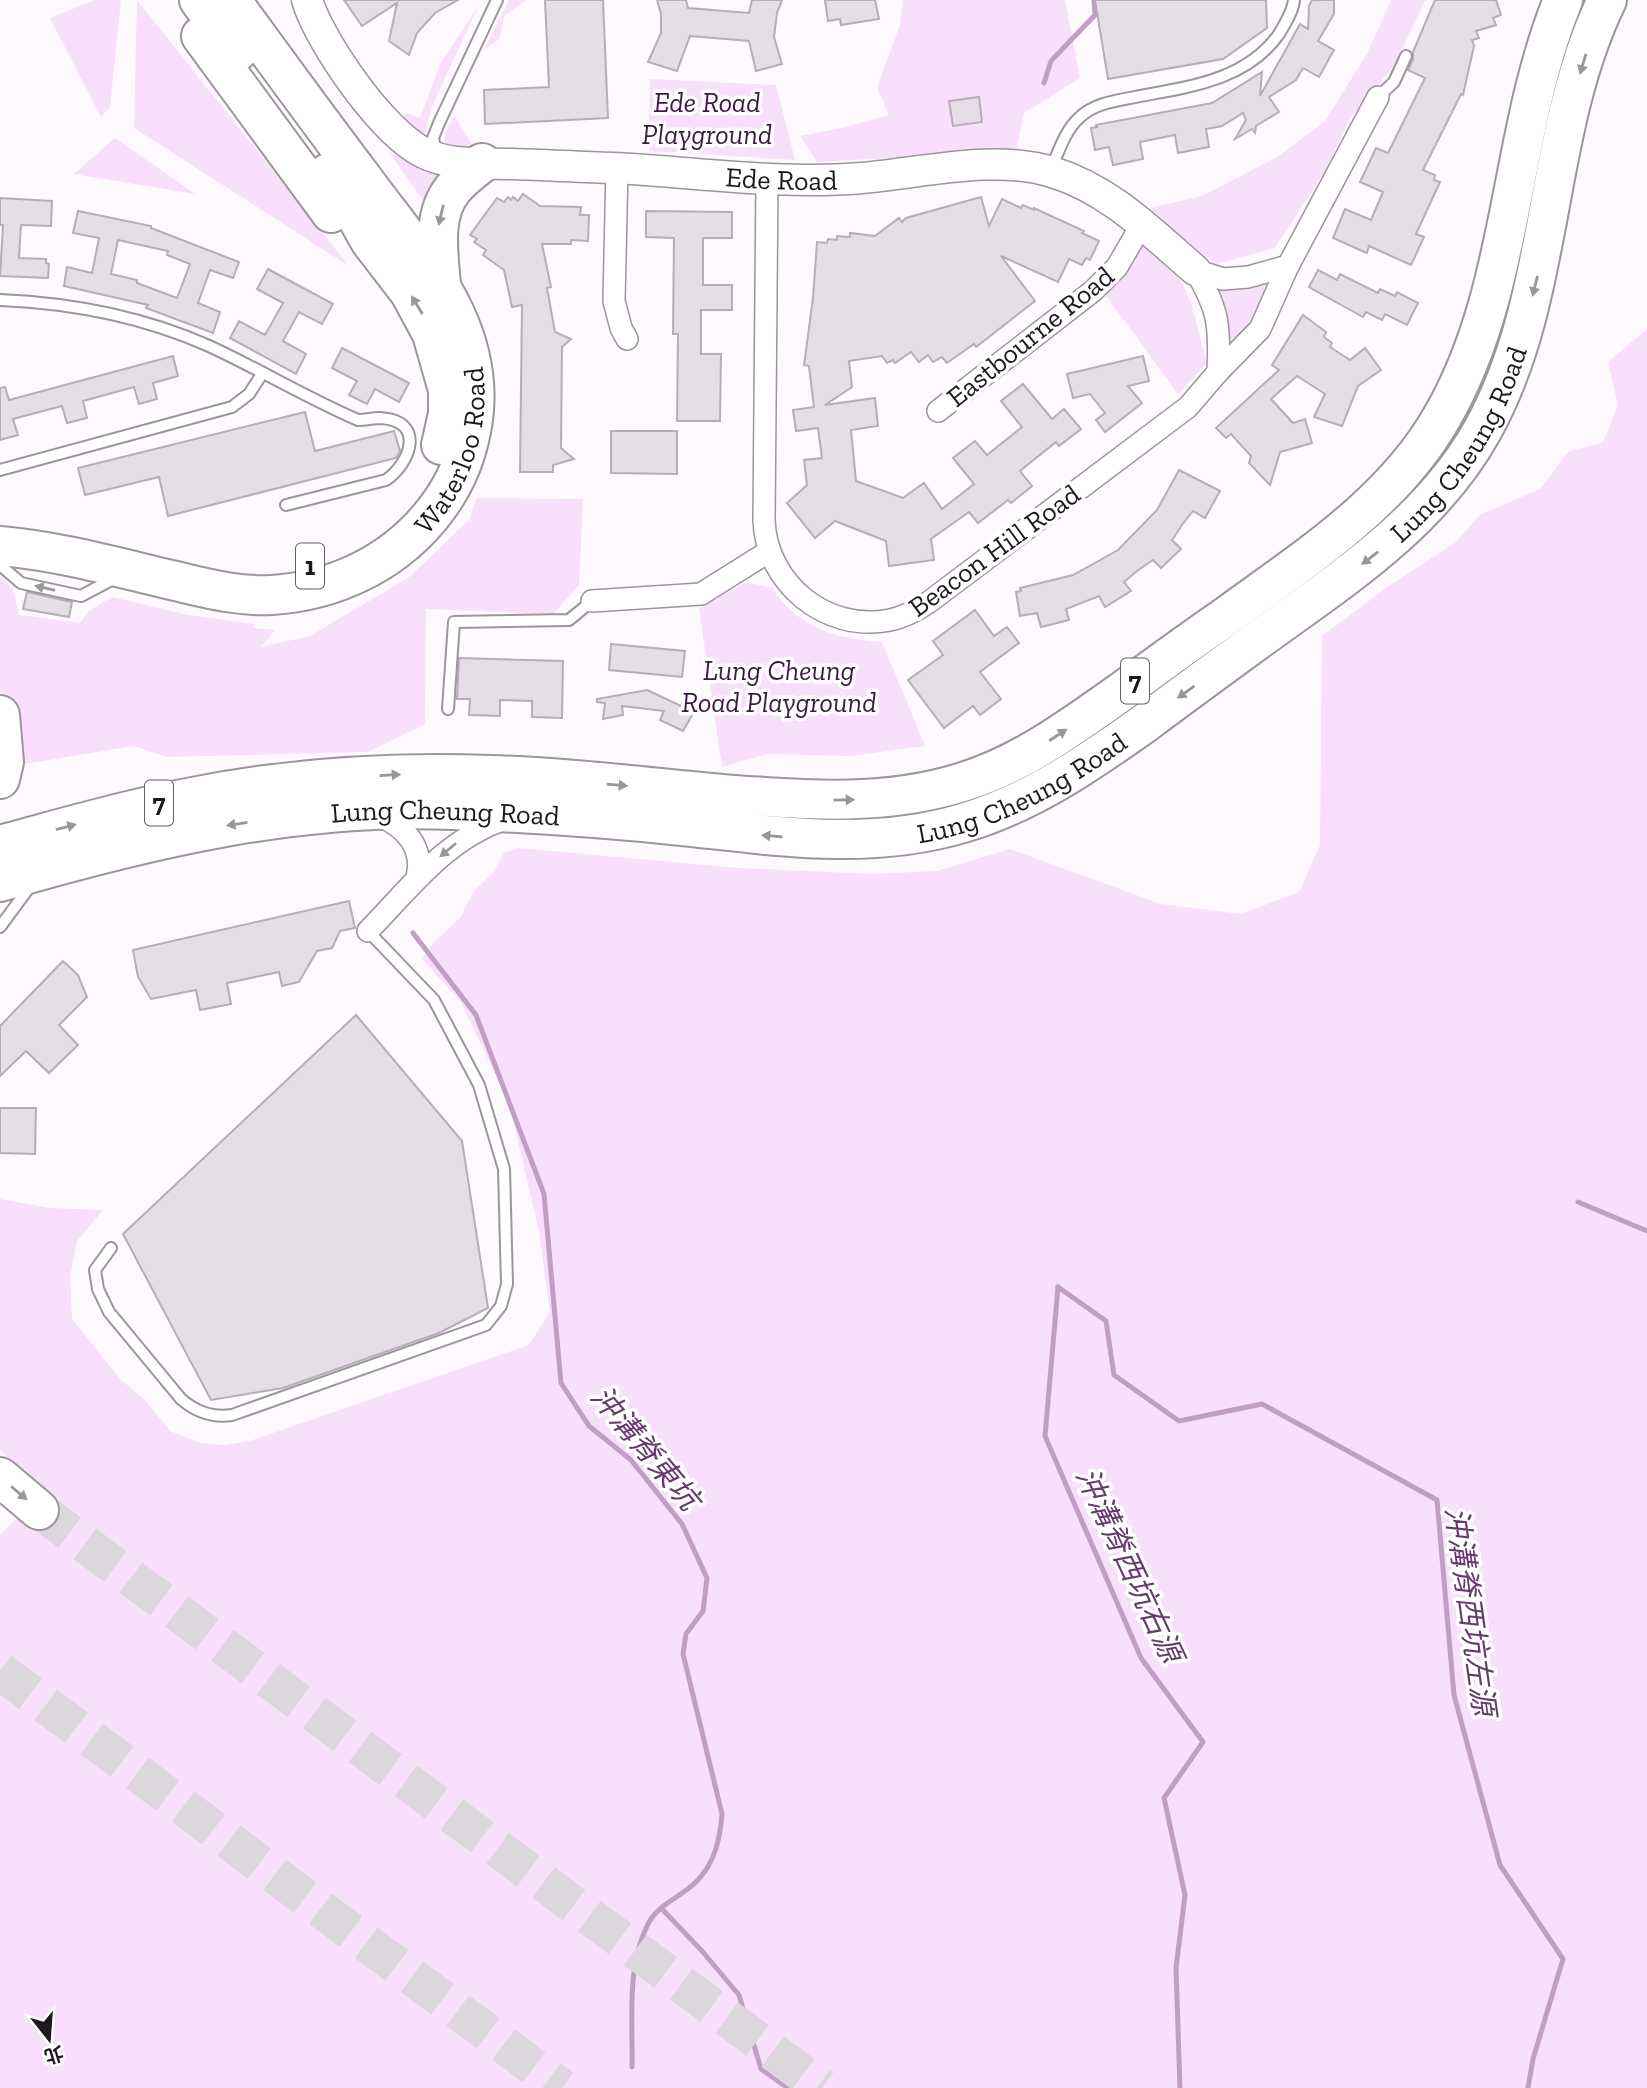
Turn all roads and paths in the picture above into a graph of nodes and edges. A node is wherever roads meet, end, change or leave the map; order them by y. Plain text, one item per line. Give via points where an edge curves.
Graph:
1 (176, 0) edge
2 (199, 0) edge
3 (231, 0) edge
4 (254, 0) edge
5 (307, 0) edge
6 (497, 0) edge
7 (1563, 0) edge
8 (1607, 0) edge
9 (1295, 1) edge
10 (1406, 55) dead end
11 (260, 61) junction
12 (1378, 97) joint
13 (438, 159) junction
14 (503, 161) junction
15 (617, 168) junction
16 (1050, 171) junction
17 (767, 180) junction
18 (1142, 224) junction
19 (370, 241) junction
20 (1288, 266) junction
21 (1195, 270) junction
22 (431, 272) junction
23 (0, 300) edge
24 (627, 339) dead end
25 (1218, 372) junction
26 (262, 374) junction
27 (938, 411) dead end
28 (0, 470) edge
29 (286, 505) dead end
30 (0, 521) edge
31 (0, 546) edge
32 (768, 552) junction
33 (0, 565) edge
34 (130, 570) junction
35 (592, 601) joint
36 (448, 709) dead end
37 (0, 715) edge
38 (0, 779) edge
39 (303, 798) junction
40 (366, 810) junction
41 (531, 814) junction
42 (0, 845) edge
43 (44, 869) junction
44 (417, 878) junction
45 (0, 881) edge
46 (0, 927) edge
47 (368, 930) joint
48 (111, 1248) dead end
49 (0, 1477) edge
50 (39, 1510) tunnel mouth

1 - 19 highway via 331,213
2 - 11 highway, Waterloo Road / 1
3 - 11 highway, Waterloo Road / 1
4 - 22 highway via 403,205
5 - 13 street, Ede Road via 330,50 380,116 415,148
6 - 13 lane via 433,138
39 -> 7 highway, Lung Cheung Road / 7 via 409,774 495,775 785,799 871,799 912,795 993,772 1051,741 1325,543 1386,489 1424,445 1457,389 1481,328 1534,87
8 -> 41 highway, Lung Cheung Road / 7 via 1577,82 1536,281 1499,396 1484,429 1448,482 1403,529 1354,570 1066,778 961,824 914,835 815,840
9 - 16 lane via 1272,44 1237,71 1190,87 1106,102 1081,116 1071,126
10 - 12 lane via 1394,82
11 - 19 highway, Waterloo Road / 1
11 - 22 highway, Waterloo Road / 1
12 - 20 street, Beacon Hill Road
13 - 14 street, Ede Road
14 - 15 street, Ede Road
14 -> 22 highway via 453,188 441,209
15 - 17 street, Ede Road
15 - 24 street via 614,301
16 - 17 street, Ede Road via 982,165 861,178
16 - 18 street, Ede Road via 1102,193
17 - 32 street, Beacon Hill Road via 764,520
18 - 21 street, Ede Road
18 - 27 street, Eastbourne Road via 1117,267 1093,291
30 -> 19 highway, Waterloo Road / 1 via 58,529 255,572 310,566 367,540 401,512 424,482 445,431 449,401 442,360 425,318
20 - 21 street via 1223,279
20 - 25 street, Beacon Hill Road via 1259,329
21 - 25 street, Ede Road via 1212,297 1220,330
22 - 34 highway, Waterloo Road / 1 via 462,327 473,366 473,423 454,482 407,541 355,575 296,593 238,594
23 - 26 lane via 56,304 146,322
25 - 32 street, Beacon Hill Road via 1188,407 905,616 863,622 824,612 792,589
26 - 28 lane via 249,394 232,407
26 - 29 lane via 358,420 382,418 403,425 410,435 407,459 386,480
31 - 34 highway, Waterloo Road / 1
32 - 35 street via 701,594
34 -> 33 lane via 81,596 21,583
35 - 36 lane via 569,620 454,622
37 - 38 highway via 4,762
39 - 40 highway, Lung Cheung Road / 7
42 -> 39 highway, Lung Cheung Road / 7 via 172,801
39 -> 43 highway, Lung Cheung Road / 7 via 218,827
40 - 41 highway, Lung Cheung Road / 7
40 - 44 street via 408,834 419,859
41 -> 44 street via 473,832
43 - 45 highway, Lung Cheung Road / 7
43 - 46 lane
44 - 47 street
47 - 48 lane via 434,1000 479,1085 504,1169 507,1284 501,1306 486,1325 232,1415 214,1416 188,1405 174,1392 109,1312 95,1270
49 -> 50 highway

